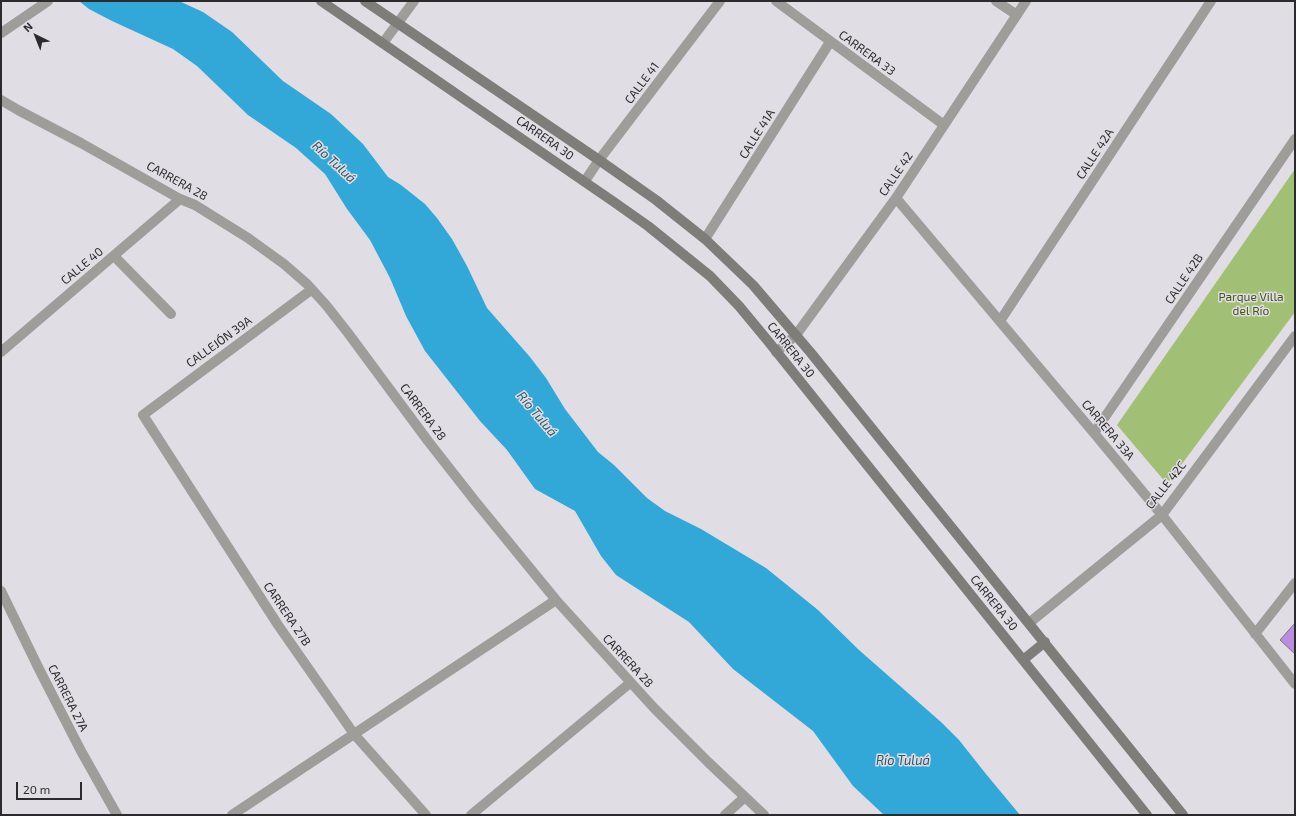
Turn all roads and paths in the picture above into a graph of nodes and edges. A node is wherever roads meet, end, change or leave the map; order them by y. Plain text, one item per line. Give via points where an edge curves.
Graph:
1 (48, 1) edge
2 (322, 1) edge
3 (364, 1) edge
4 (414, 1) edge
5 (720, 1) edge
6 (776, 1) edge
7 (996, 1) edge
8 (1026, 1) edge
9 (1211, 1) edge
10 (1017, 15) junction
11 (398, 24) junction
12 (1, 33) edge
13 (830, 42) junction
14 (383, 43) junction
15 (1, 100) edge
16 (944, 125) junction
17 (1295, 139) edge
18 (599, 160) junction
19 (585, 182) junction
20 (896, 198) junction
21 (180, 199) junction
22 (705, 240) junction
23 (114, 256) junction
24 (312, 290) junction
25 (171, 314) dead end
26 (1000, 321) junction
27 (796, 335) junction
28 (1295, 336) edge
29 (1, 352) edge
30 (776, 352) junction
31 (143, 415) joint
32 (1094, 433) junction
33 (1162, 515) junction
34 (1295, 583) edge
35 (1, 591) edge
36 (556, 600) junction
37 (1029, 623) junction
38 (1256, 634) junction
39 (1045, 642) junction
40 (1023, 660) junction
41 (630, 683) junction
42 (1295, 684) edge
43 (354, 734) junction
44 (745, 797) junction
45 (118, 815) edge
46 (232, 815) edge
47 (426, 815) edge
48 (471, 815) edge
49 (725, 815) edge
50 (764, 815) edge
51 (1147, 815) edge
52 (1183, 815) edge

1 - 12 street
2 - 14 main road, CARRERA 30
3 - 11 main road, CARRERA 30
4 - 11 street
5 - 18 street, CALLE 41
6 - 13 street, CARRERA 33
7 - 10 street
8 - 10 street, CALLE 42
9 - 26 street, CALLE 42A
10 - 16 street, CALLE 42
11 - 14 street
11 - 18 main road, CARRERA 30
13 - 16 street, CARRERA 33
13 - 22 street, CALLE 41A
14 - 19 main road, CARRERA 30
15 - 21 street, CARRERA 28
16 - 20 street, CALLE 42
17 - 32 street, CALLE 42B
18 - 19 street, CALLE 41
18 - 22 main road, CARRERA 30 via 656,200
19 - 30 main road, CARRERA 30 via 648,226 710,276 739,306
20 - 26 street, CARRERA 33A
20 - 27 street, CALLE 42
21 - 23 street, CALLE 40
21 - 24 street, CARRERA 28 via 195,205 248,238 284,264
22 - 27 main road, CARRERA 30 via 754,285
23 - 25 street
23 - 29 street, CALLE 40
24 - 31 street, CALLEJÓN 39A
24 - 36 street, CARRERA 28 via 348,333 488,519
26 - 32 street, CARRERA 33A
27 - 30 street, CALLE 42
27 - 37 main road, CARRERA 30
28 - 33 street, CALLE 42C
30 - 40 main road, CARRERA 30
31 - 43 street, CARRERA 27B via 278,625
32 - 33 street, CARRERA 33A
33 - 37 street, CALLE 42C
33 - 38 street, CARRERA 33A
34 - 38 street
35 - 45 street, CARRERA 27A via 81,751
36 - 41 street, CARRERA 28
36 - 43 street
37 - 39 main road, CARRERA 30
38 - 42 street, CARRERA 33A
39 - 40 main road
39 - 52 main road, CARRERA 30
40 - 51 main road, CARRERA 30
41 - 44 street, CARRERA 28
41 - 48 street
43 - 46 street
43 - 47 street, CARRERA 27B
44 - 49 street
44 - 50 street, CARRERA 28

